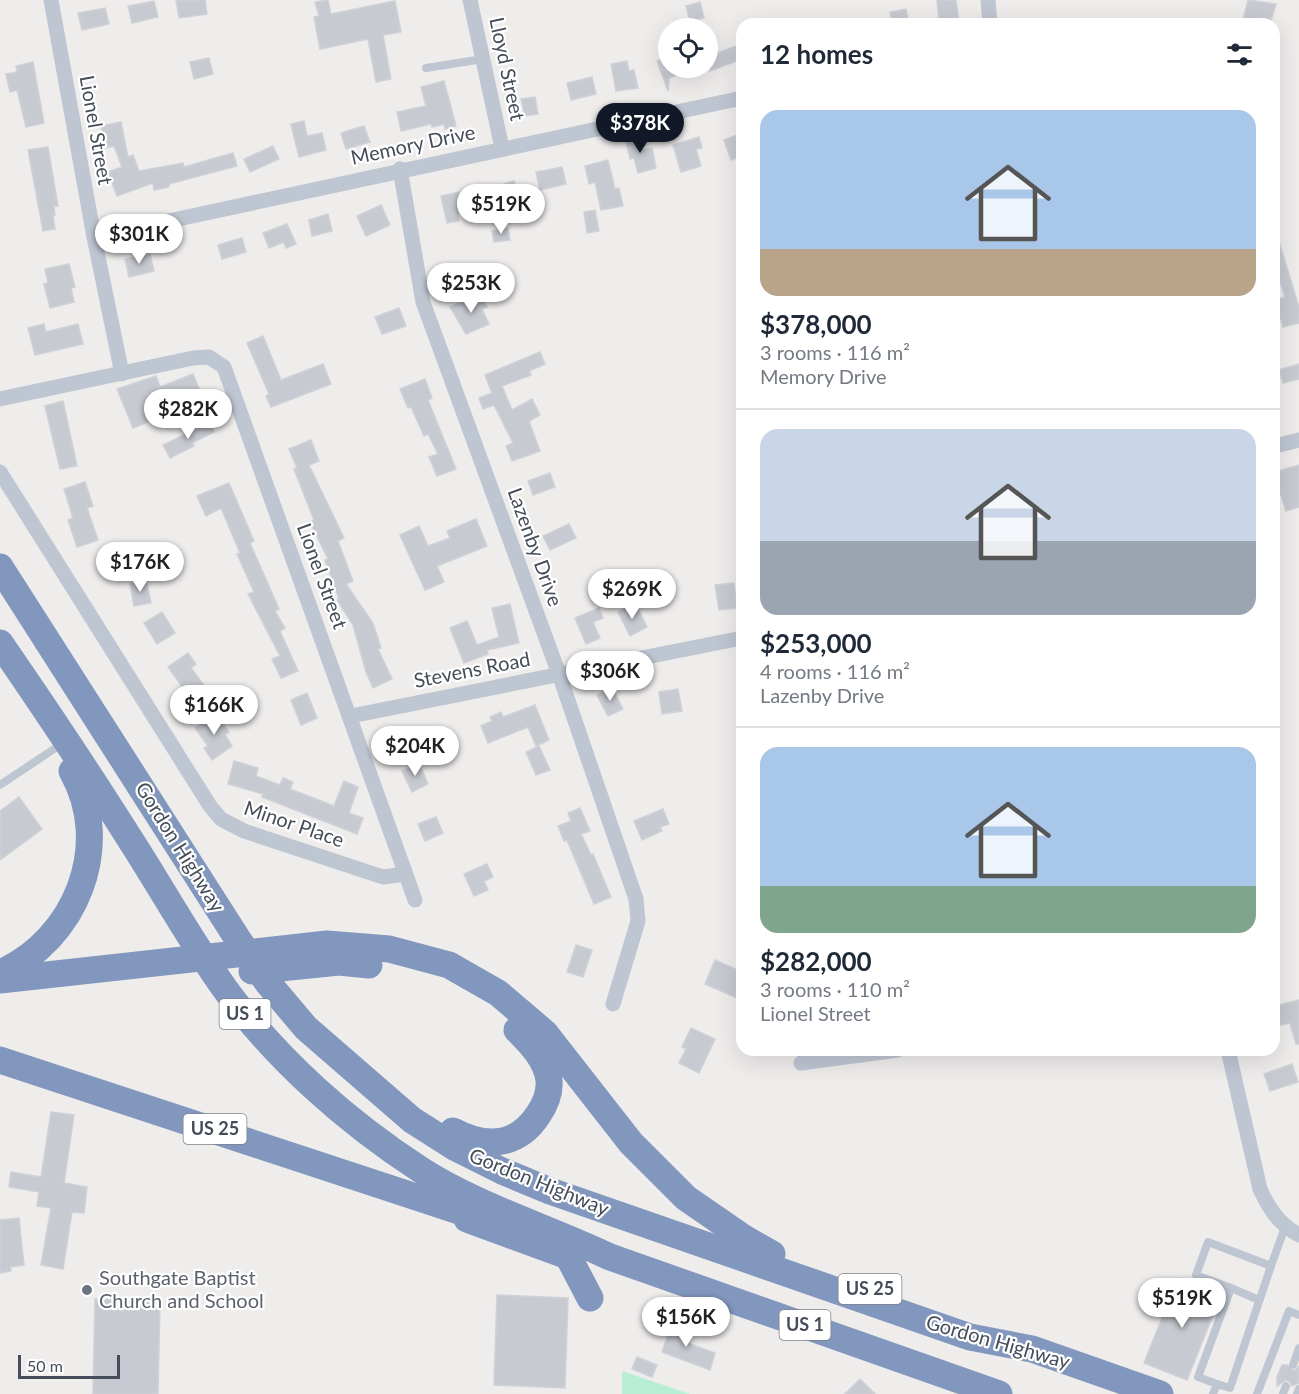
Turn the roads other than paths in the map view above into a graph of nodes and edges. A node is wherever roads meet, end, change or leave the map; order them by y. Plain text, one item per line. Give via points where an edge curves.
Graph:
1 (51, 0) edge
2 (470, 0) edge
3 (988, 0) edge
4 (990, 18) edge
5 (483, 59) junction
6 (426, 68) dead end
7 (736, 99) edge
8 (502, 148) junction
9 (400, 169) junction
10 (94, 237) junction
11 (122, 374) junction
12 (0, 399) edge
13 (1299, 440) edge
14 (1280, 445) edge
15 (0, 472) edge
16 (0, 567) edge
17 (736, 639) edge
18 (0, 644) edge
19 (0, 663) edge
20 (559, 674) junction
21 (351, 716) junction
22 (57, 747) junction
23 (0, 785) edge
24 (405, 874) junction
25 (415, 900) dead end
26 (333, 953) junction
27 (0, 973) edge
28 (146, 973) junction
29 (0, 980) edge
30 (0, 998) edge
31 (613, 1004) dead end
32 (323, 1045) junction
33 (853, 1056) edge
34 (1229, 1056) edge
35 (0, 1060) edge
36 (801, 1063) dead end
37 (440, 1204) junction
38 (1285, 1227) junction
39 (1299, 1235) edge
40 (609, 1257) junction
41 (1271, 1266) junction
42 (655, 1273) junction
43 (1231, 1288) junction
44 (1259, 1300) junction
45 (1299, 1315) edge
46 (1299, 1348) edge
47 (1032, 1349) junction
48 (1293, 1365) dead end
49 (1217, 1384) junction
50 (1299, 1389) edge
51 (989, 1392) edge
52 (1160, 1394) edge
53 (1213, 1394) edge
54 (1257, 1394) edge
55 (1297, 1394) edge

1 - 10 street, Lionel Street
2 - 5 street, Lloyd Street
3 - 4 street
5 - 6 lane
5 - 8 street, Lloyd Street
7 - 8 street, Memory Drive
8 - 9 street, Memory Drive
9 - 10 street, Memory Drive
9 - 20 street, Lazenby Drive via 423,302
10 - 11 street, Lionel Street
11 - 12 street, Lionel Street
11 - 21 street, Lionel Street via 202,357 214,359 224,367
13 - 14 street
15 - 24 street, Minor Place via 221,819 244,831 384,877
16 - 32 highway, Gordon Highway / US 1 via 239,941 268,983
17 - 20 street, Stevens Road
18 - 40 highway, Gordon Highway / US 1 via 79,758 225,989 280,1053 344,1113 422,1171
19 - 22 highway
20 - 21 street, Stevens Road
20 - 31 street, Lazenby Drive via 636,898 638,921
21 - 24 street, Lionel Street
22 - 23 lane
22 - 27 highway via 86,803 90,826 85,875 64,922 37,950
24 - 25 street, Lionel Street
26 - 28 highway
26 - 32 highway via 412,972 488,1008 529,1041 541,1057 548,1092 543,1108 523,1133 498,1143 486,1143 456,1133 430,1118
26 - 47 highway, US 25 via 370,946 449,965 498,993 545,1034 648,1162 686,1198 744,1239 796,1263
28 - 29 highway
28 - 30 highway
32 - 47 highway, Gordon Highway / US 1 via 412,1120 510,1175 970,1337
33 - 36 street
34 - 38 street via 1260,1189 1268,1208
35 - 37 highway, US 25
37 - 40 highway, US 25 via 547,1241
37 - 42 highway via 475,1224 568,1256 590,1298 599,1283 614,1272
38 - 39 street
38 - 41 lane
40 - 42 highway, Gordon Highway / US 1
41 - 43 lane via 1208,1242 1196,1275
41 - 44 lane
42 - 51 highway, Gordon Highway / US 1
43 - 44 lane
43 - 49 lane via 1198,1377
44 - 49 lane via 1230,1388
45 - 54 lane via 1289,1311
46 - 48 lane
47 - 52 highway, Gordon Highway / US 1
49 - 53 lane
50 - 55 lane

